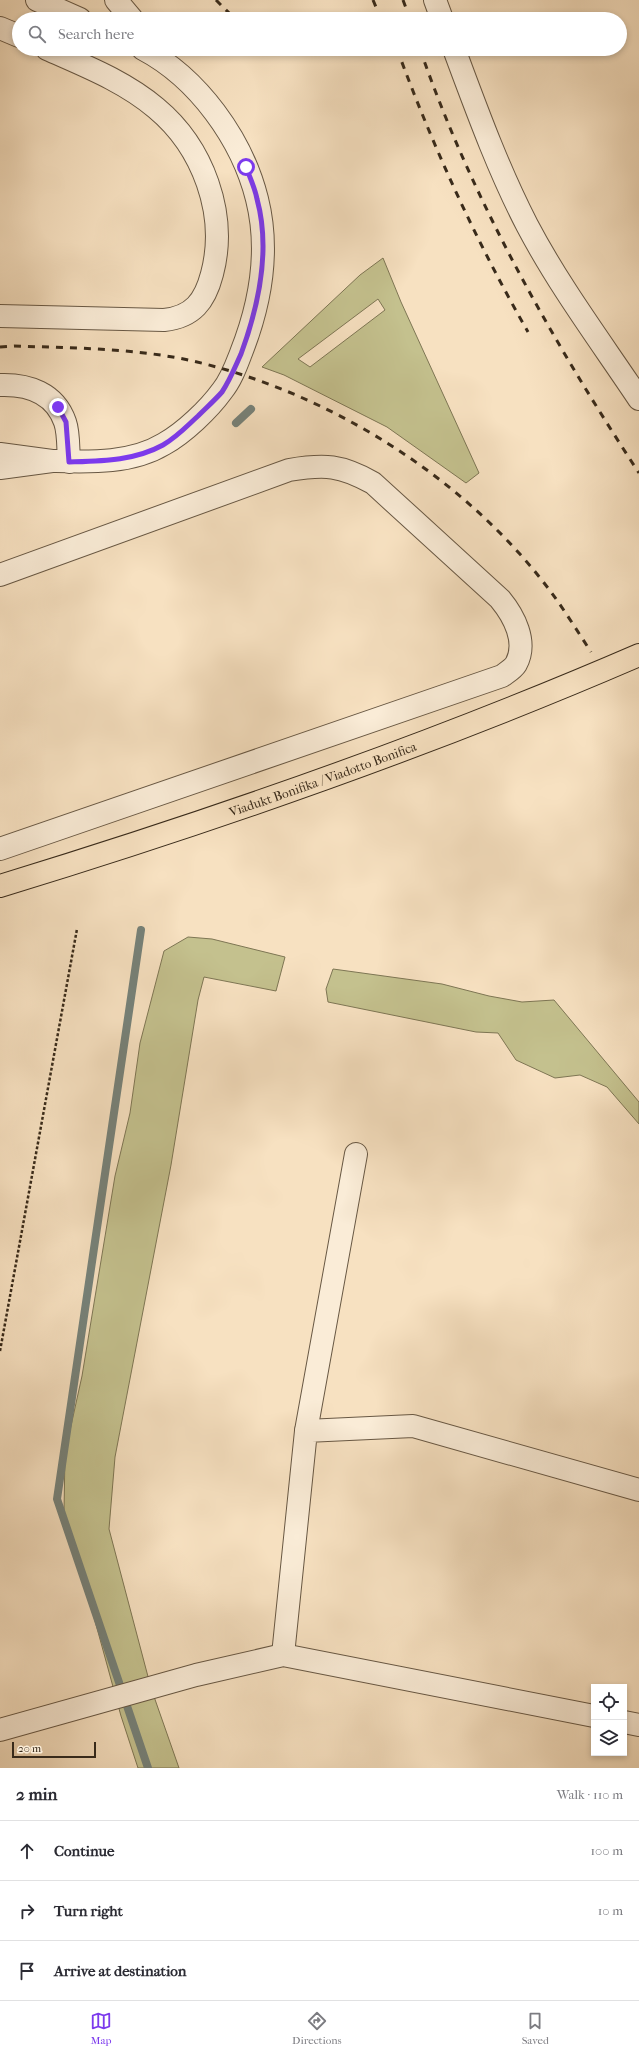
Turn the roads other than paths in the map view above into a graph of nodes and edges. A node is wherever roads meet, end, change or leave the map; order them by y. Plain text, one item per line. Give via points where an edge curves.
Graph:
1 (37, 0) edge
2 (116, 0) edge
3 (435, 0) edge
4 (64, 12) edge
5 (126, 12) edge
6 (439, 12) edge
7 (0, 28) edge
8 (12, 33) edge
9 (63, 56) edge
10 (153, 56) edge
11 (164, 56) edge
12 (457, 56) edge
13 (182, 76) junction
14 (0, 316) edge
15 (0, 385) edge
16 (639, 398) edge
17 (0, 454) edge
18 (60, 462) junction
19 (0, 468) edge
20 (0, 575) edge
21 (639, 655) edge
22 (0, 849) edge
23 (0, 886) edge
24 (356, 1154) dead end
25 (306, 1431) junction
26 (639, 1490) edge
27 (283, 1655) junction
28 (591, 1715) edge
29 (627, 1722) edge
30 (639, 1724) edge
31 (0, 1730) edge

1 - 4 street
2 - 5 street
3 - 6 street
7 - 8 street
9 - 14 street via 130,89 156,108 174,126 194,153 206,178 215,206 217,253 207,291 189,313 178,318 164,320
10 - 13 street
11 - 13 street
12 - 16 street via 492,149 527,225 565,290
13 - 18 street via 211,108 229,135 246,167 258,200 262,233 262,269 257,307 233,374 222,392 180,434 163,445 127,458
15 - 18 street via 31,388 48,396 58,407 66,422
17 - 18 street
18 - 19 street
20 - 22 street via 289,470 334,467 352,472 373,483 500,599 512,613 519,633 520,651 516,665 502,676
21 - 23 main road, Viadukt Bonifika / Viadotto Bonifica via 561,689 397,752 208,820
24 - 25 street
25 - 26 street via 413,1426
25 - 27 street
27 - 28 street
27 - 31 street via 196,1675
29 - 30 street

